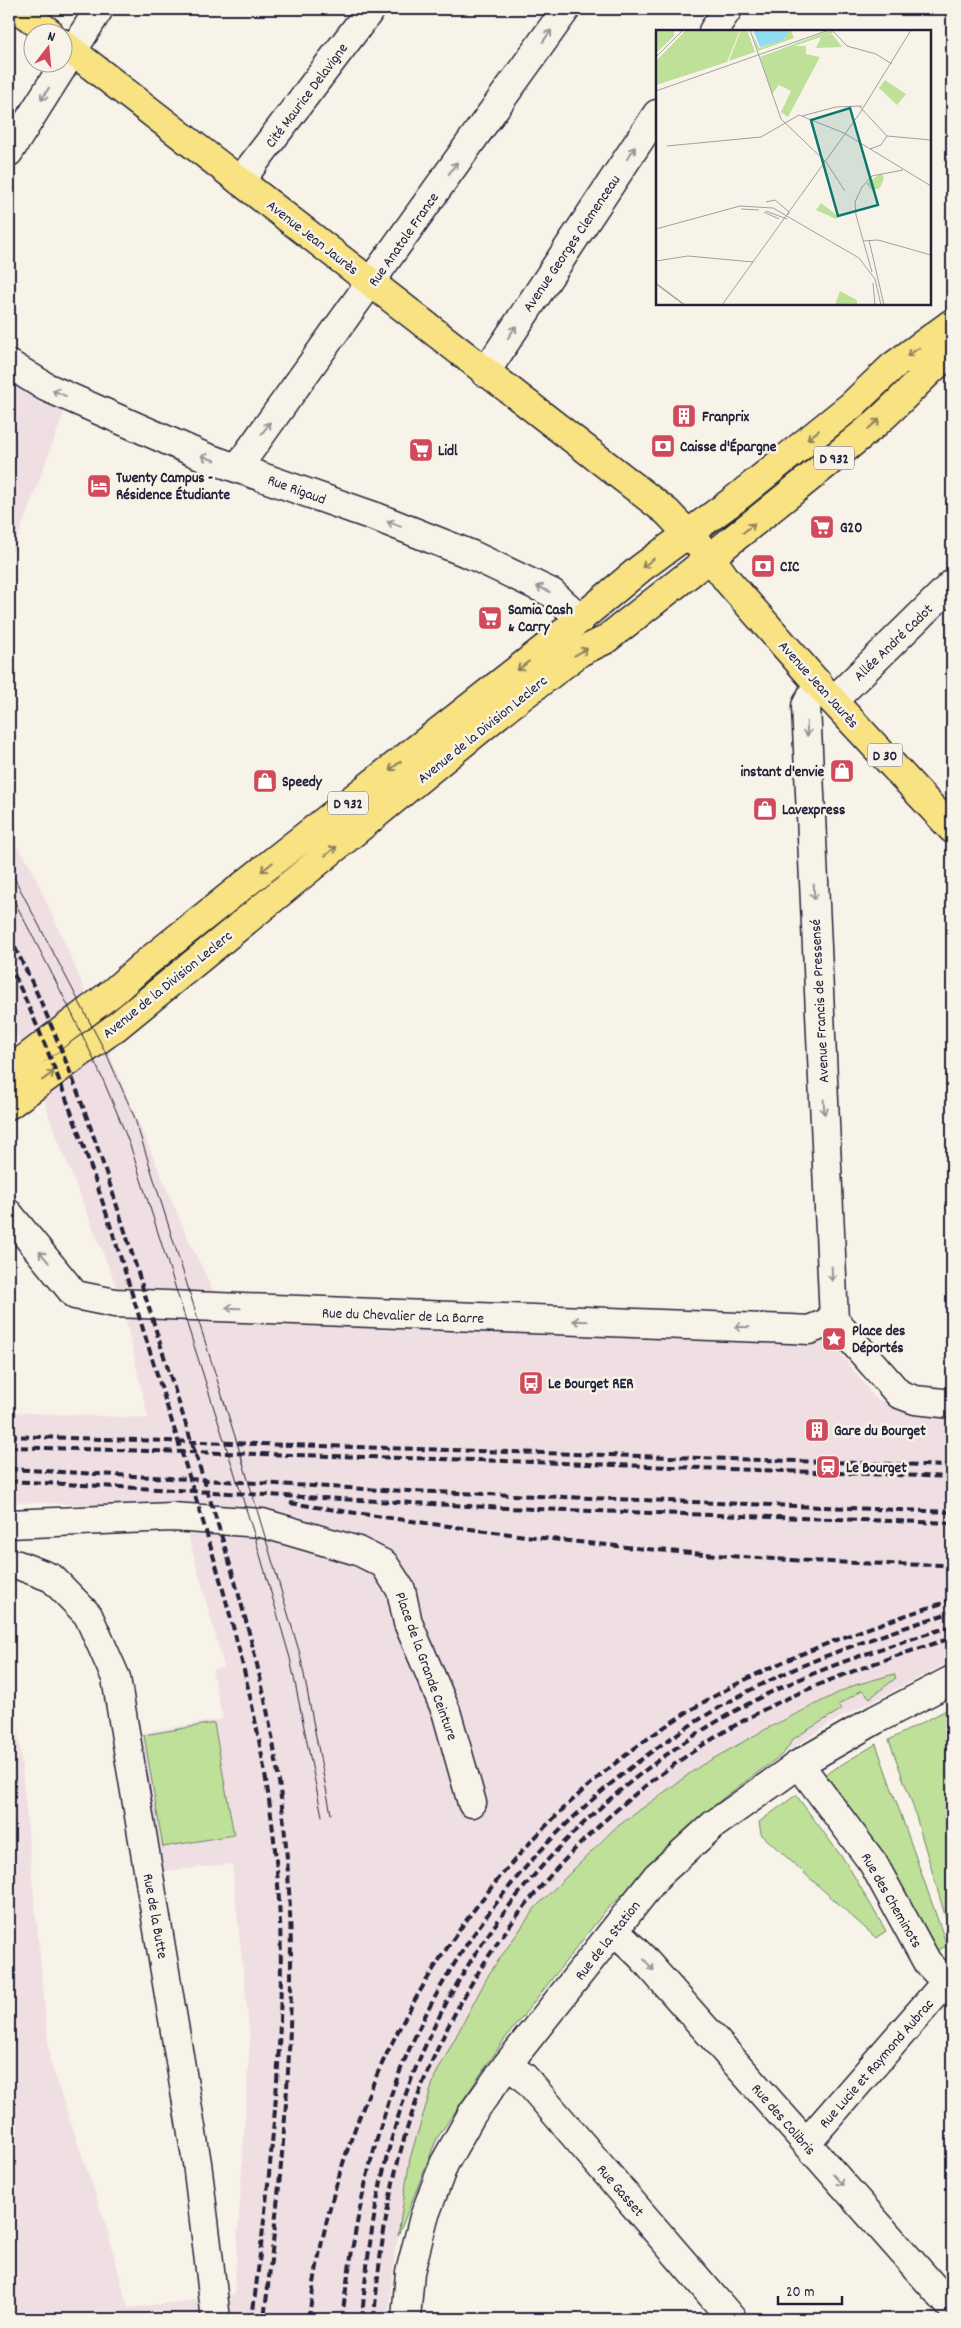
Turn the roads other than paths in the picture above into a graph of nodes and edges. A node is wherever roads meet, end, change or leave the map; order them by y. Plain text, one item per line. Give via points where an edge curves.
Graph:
1 (18, 9) edge
2 (99, 9) edge
3 (371, 9) edge
4 (566, 9) edge
5 (728, 9) edge
6 (36, 22) edge
7 (714, 30) edge
8 (72, 41) edge
9 (72, 51) edge
10 (53, 72) edge
11 (656, 116) edge
12 (9, 152) edge
13 (240, 181) junction
14 (372, 282) junction
15 (952, 323) edge
16 (952, 352) edge
17 (9, 364) edge
18 (485, 373) junction
19 (238, 468) junction
20 (687, 534) junction
21 (711, 558) junction
22 (952, 584) edge
23 (582, 618) junction
24 (825, 692) junction
25 (952, 828) edge
26 (14, 1061) edge
27 (9, 1105) edge
28 (9, 1214) edge
29 (834, 1320) junction
30 (952, 1404) edge
31 (18, 1523) edge
32 (9, 1564) edge
33 (952, 1680) edge
34 (799, 1764) junction
35 (472, 1803) dead end
36 (615, 1931) junction
37 (949, 1982) edge
38 (507, 2065) junction
39 (806, 2143) junction
40 (952, 2308) edge
41 (216, 2319) edge
42 (406, 2319) edge
43 (732, 2319) edge

1 - 6 main road
2 - 8 street
3 - 13 street, Cité Maurice Delavigne
14 -> 4 street, Rue Anatole France
5 - 7 street
9 - 13 main road, Avenue Jean Jaurès
10 -> 12 street
18 -> 11 street, Avenue Georges Clemenceau
13 - 14 main road, Avenue Jean Jaurès
14 - 18 main road, Avenue Jean Jaurès
19 -> 14 street, Rue Anatole France
15 -> 20 main road, Avenue de la Division Leclerc / D 932 via 893,366 852,405
21 -> 16 main road, Avenue de la Division Leclerc / D 932 via 884,416 932,367
19 -> 17 street, Rue Rigaud via 205,457 46,387
18 - 20 main road, Avenue Jean Jaurès via 647,495
23 -> 19 street, Rue Rigaud via 552,593 472,555
20 - 21 main road, Avenue Jean Jaurès
20 -> 23 main road, Avenue de la Division Leclerc / D 932
21 - 24 main road, Avenue Jean Jaurès / D 30 via 726,580
27 -> 21 main road, Avenue de la Division Leclerc / D 932 via 116,1027 500,712 580,652 605,640
22 - 24 street, Allée André Cadot
23 -> 26 main road, Avenue de la Division Leclerc / D 932 via 141,967 114,992
24 - 25 main road, Avenue Jean Jaurès / D 30
24 -> 29 street, Avenue Francis de Pressensé via 806,706
29 -> 28 street, Rue du Chevalier de La Barre via 809,1330 115,1303 75,1295
29 - 30 street via 899,1394 915,1400
31 - 35 street, Place de la Grande Ceinture via 172,1517 262,1523 358,1551 384,1564 401,1590 408,1623 446,1711
32 - 41 street, Rue de la Butte via 52,1578 88,1615 116,1678 197,2163
33 - 34 street, Rue de la Station
34 - 36 street, Rue de la Station via 713,1825 657,1876
34 - 37 street, Rue des Cheminots via 873,1862 927,1962
36 - 38 street, Rue de la Station
36 -> 39 street, Rue des Colibris via 642,1957
37 - 39 street, Rue Lucie et Raymond Aubrac
38 - 42 street, Rue de la Station via 472,2114 444,2164 424,2217 410,2272
38 - 43 street, Rue Gasset via 524,2077
39 -> 40 street, Rue des Colibris

